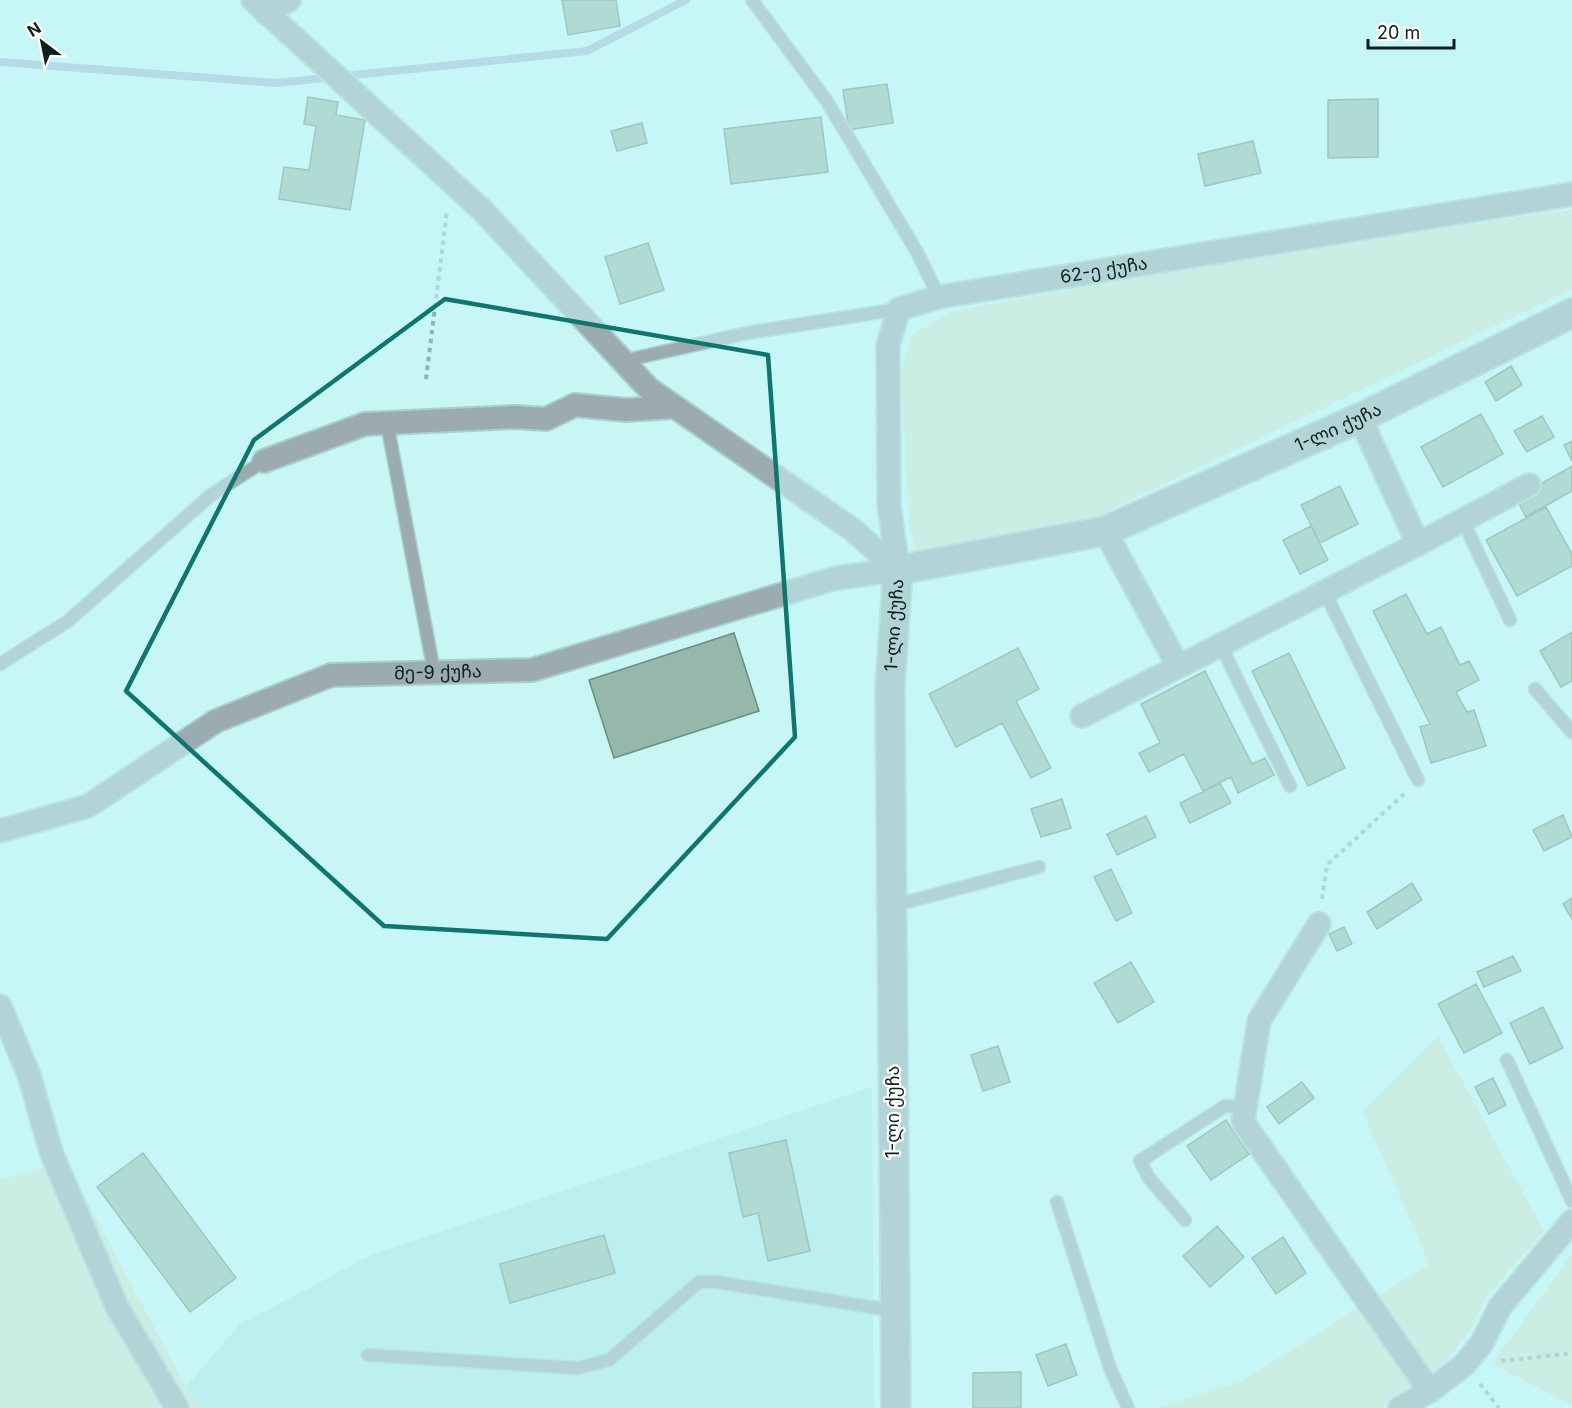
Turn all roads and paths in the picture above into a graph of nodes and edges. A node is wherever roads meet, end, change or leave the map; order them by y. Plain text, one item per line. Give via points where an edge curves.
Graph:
1 (289, 0) edge
2 (752, 0) edge
3 (260, 6) edge
4 (451, 181) junction
5 (1572, 194) edge
6 (939, 297) junction
7 (899, 309) junction
8 (1572, 313) edge
9 (622, 361) junction
10 (426, 379) dead end
11 (673, 406) junction
12 (1360, 418) junction
13 (387, 423) junction
14 (264, 461) joint
15 (1529, 485) dead end
16 (1462, 519) junction
17 (1105, 531) junction
18 (1418, 544) junction
19 (898, 570) junction
20 (1324, 591) junction
21 (1510, 620) dead end
22 (1220, 644) junction
23 (0, 664) edge
24 (1178, 666) junction
25 (434, 672) junction
26 (1535, 688) dead end
27 (1082, 716) dead end
28 (1572, 732) edge
29 (1418, 780) joint
30 (1290, 786) dead end
31 (0, 831) edge
32 (1039, 867) dead end
33 (892, 906) junction
34 (1319, 924) joint
35 (0, 1006) edge
36 (1507, 1060) dead end
37 (1245, 1107) junction
38 (1572, 1201) edge
39 (1057, 1202) dead end
40 (1185, 1220) dead end
41 (1572, 1221) edge
42 (895, 1311) junction
43 (1572, 1353) edge
44 (368, 1355) dead end
45 (1464, 1365) junction
46 (1430, 1391) junction
47 (177, 1408) edge
48 (896, 1408) edge
49 (1128, 1408) edge
50 (1400, 1408) edge
51 (1499, 1408) edge

1 - 3 street
2 - 6 lane via 826,100
3 - 4 street
4 - 9 street
4 - 10 path
5 - 6 street, 62-ე ქუჩა
6 - 7 street, 62-ე ქუჩა
7 - 9 lane via 747,333
7 - 19 street via 888,345 889,505
8 - 12 street, 1-ლი ქუჩა
9 - 11 street via 649,389
11 - 13 street via 626,410 575,405 546,419
11 - 19 street via 853,530
12 - 17 street, 1-ლი ქუჩა
12 - 18 street
13 - 14 street via 365,424
13 - 25 lane
14 - 23 lane via 210,495 68,621
15 - 16 street
16 - 18 street
16 - 21 lane
17 - 19 street, 1-ლი ქუჩა
17 - 24 street
18 - 20 street
19 - 25 street, მე-9 ქუჩა via 836,578 532,670
19 - 33 street, 1-ლი ქუჩა via 890,687
20 - 22 street
20 - 29 lane
22 - 24 street
22 - 30 lane
24 - 27 street
25 - 31 street, მე-9 ქუჩა via 331,675 216,721 88,806
26 - 28 lane
29 - 34 path via 1327,866
32 - 33 lane
33 - 42 street, 1-ლი ქუჩა
34 - 37 street via 1260,1021
35 - 47 street via 29,1075 51,1152 117,1308
36 - 38 lane
37 - 40 lane via 1225,1106 1140,1161 1149,1178
37 - 46 street via 1243,1122
39 - 49 lane via 1110,1368
41 - 45 street via 1500,1307 1482,1343
42 - 44 lane via 699,1282 609,1360 578,1368
42 - 48 street, 1-ლი ქუჩა
43 - 45 path
45 - 46 street
45 - 51 path
46 - 50 street

